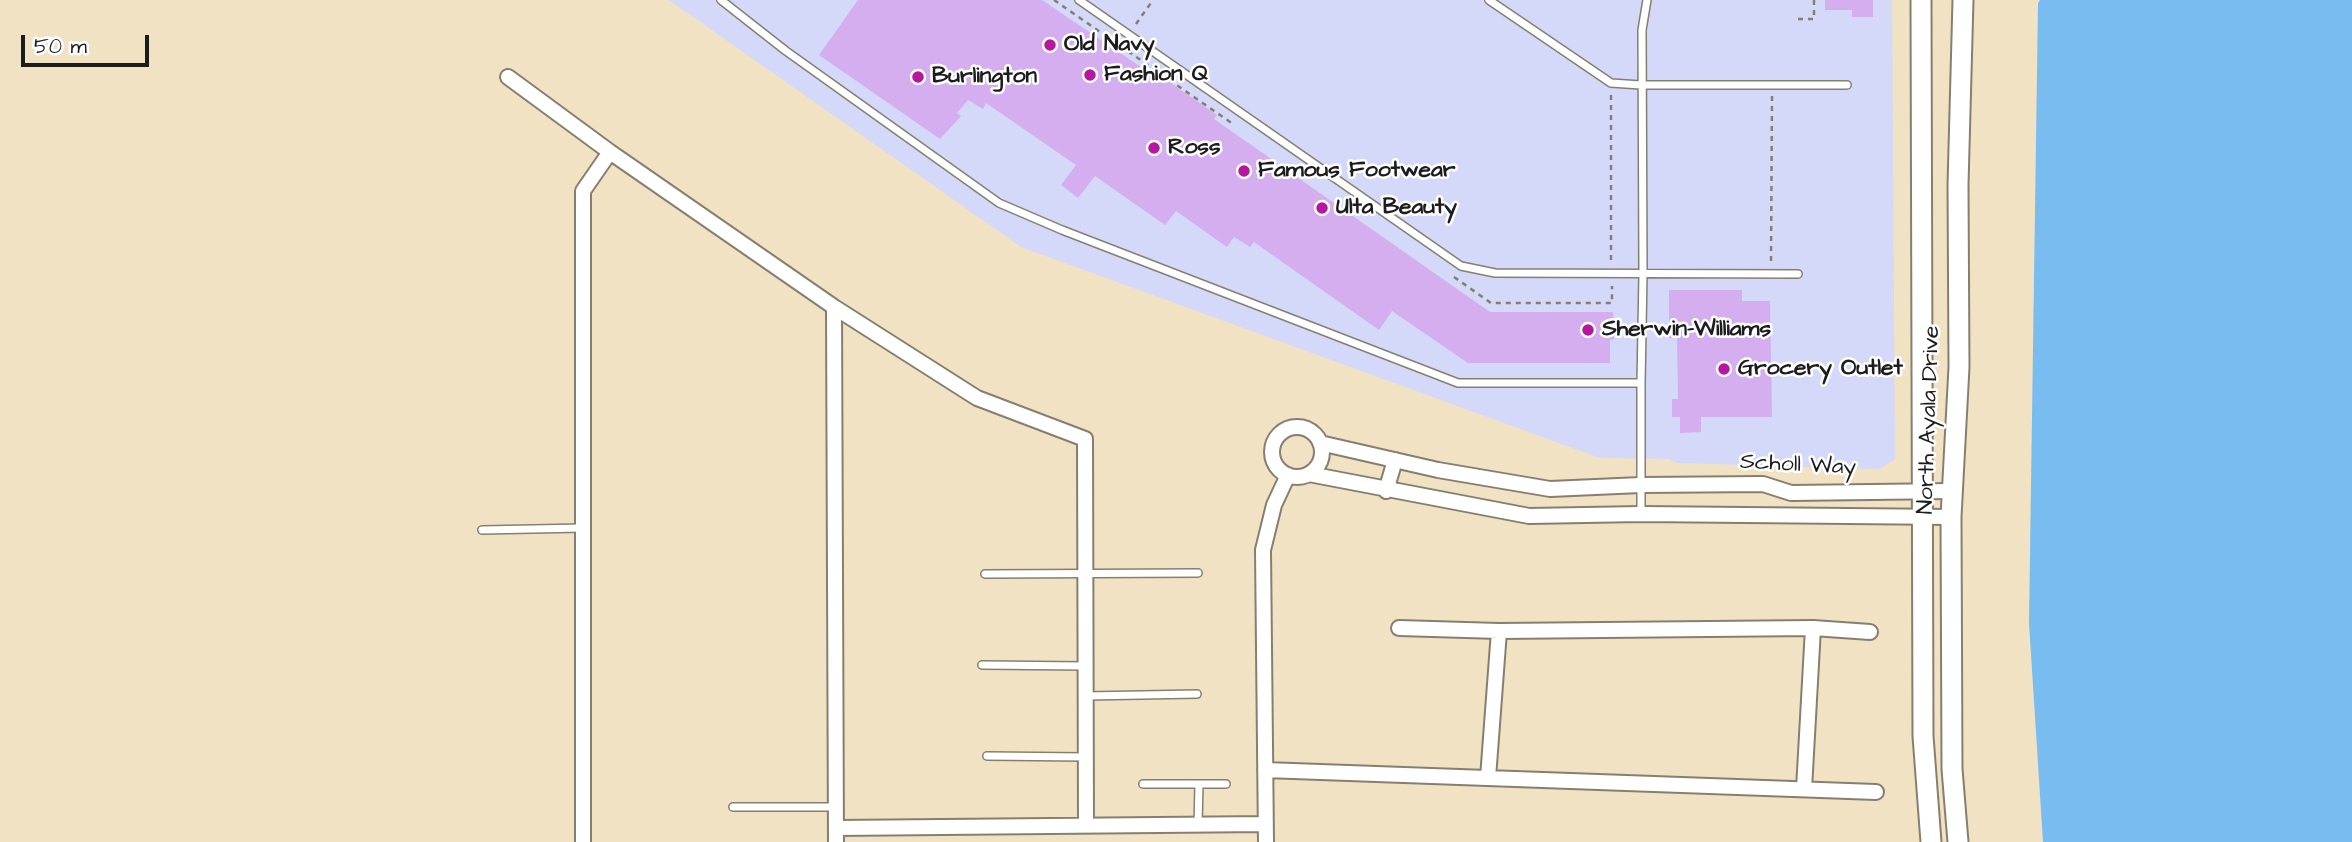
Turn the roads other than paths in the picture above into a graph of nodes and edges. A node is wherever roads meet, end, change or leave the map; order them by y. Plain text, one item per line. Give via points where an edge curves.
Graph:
1 (721, 0) edge
2 (1079, 0) edge
3 (1489, 0) edge
4 (1647, 0) edge
5 (1921, 0) edge
6 (1963, 0) edge
7 (508, 77) dead end
8 (1641, 85) junction
9 (1847, 85) dead end
10 (610, 152) junction
11 (1643, 274) junction
12 (1798, 274) dead end
13 (834, 307) junction
14 (1641, 383) junction
15 (1320, 443) junction
16 (1395, 460) junction
17 (1309, 474) junction
18 (1288, 475) junction
19 (1641, 485) junction
20 (1386, 491) junction
21 (1921, 491) junction
22 (1952, 491) junction
23 (1641, 514) junction
24 (1921, 515) junction
25 (1951, 517) junction
26 (583, 528) junction
27 (482, 530) dead end
28 (1198, 573) dead end
29 (985, 574) dead end
30 (1086, 574) junction
31 (1399, 628) dead end
32 (1813, 628) junction
33 (1499, 631) junction
34 (1870, 632) dead end
35 (982, 665) dead end
36 (1086, 666) junction
37 (1197, 694) dead end
38 (1085, 696) junction
39 (987, 756) dead end
40 (1084, 757) junction
41 (1265, 770) junction
42 (1488, 778) junction
43 (1143, 783) dead end
44 (1199, 784) junction
45 (1226, 784) dead end
46 (1804, 789) junction
47 (1875, 792) dead end
48 (733, 807) dead end
49 (836, 807) junction
50 (1265, 824) junction
51 (1086, 825) junction
52 (1198, 825) junction
53 (836, 835) edge
54 (583, 842) edge
55 (1266, 842) edge
56 (1931, 842) edge
57 (1958, 842) edge

1 - 14 lane via 999,203 1062,230 1458,383
2 - 11 lane via 1461,266 1495,273
3 - 8 lane via 1611,83
4 - 8 lane
5 - 21 main road, North Ayala Drive
6 - 22 main road, North Ayala Drive via 1959,367
7 - 10 street
8 - 9 lane
8 - 11 lane
10 - 13 street
10 - 26 street via 583,191
11 - 12 lane
11 - 14 lane
13 - 30 street via 977,398 1085,439
13 - 49 street
14 - 19 lane
15 - 16 street, Scholl Way
15 - 17 street via 1322,457
15 - 18 street via 1301,428 1278,437 1274,460
16 - 19 street, Scholl Way via 1550,489
16 - 20 street
17 - 18 street
17 - 20 street, Scholl Way
18 - 41 street via 1274,505 1264,550
19 - 21 street, Scholl Way via 1763,484 1791,493
19 - 23 lane
20 - 23 street, Scholl Way via 1529,516
21 - 22 street, Scholl Way
21 - 24 main road, North Ayala Drive
22 - 25 main road, North Ayala Drive
23 - 24 street, Scholl Way
24 - 25 street, Scholl Way
24 - 56 main road, North Ayala Drive via 1923,736
25 - 57 main road, North Ayala Drive via 1952,769
26 - 27 lane
26 - 54 street
28 - 30 lane
29 - 30 lane
30 - 36 street
31 - 33 street
32 - 33 street
32 - 34 street
32 - 46 street
33 - 42 street
35 - 36 lane
36 - 38 street
37 - 38 lane
38 - 40 street
39 - 40 lane
40 - 51 street
41 - 42 street
41 - 50 street
42 - 46 street
43 - 44 lane
44 - 45 lane
44 - 52 lane
46 - 47 street
48 - 49 lane
49 - 53 street
50 - 52 street
50 - 55 street
51 - 52 street
51 - 53 street

